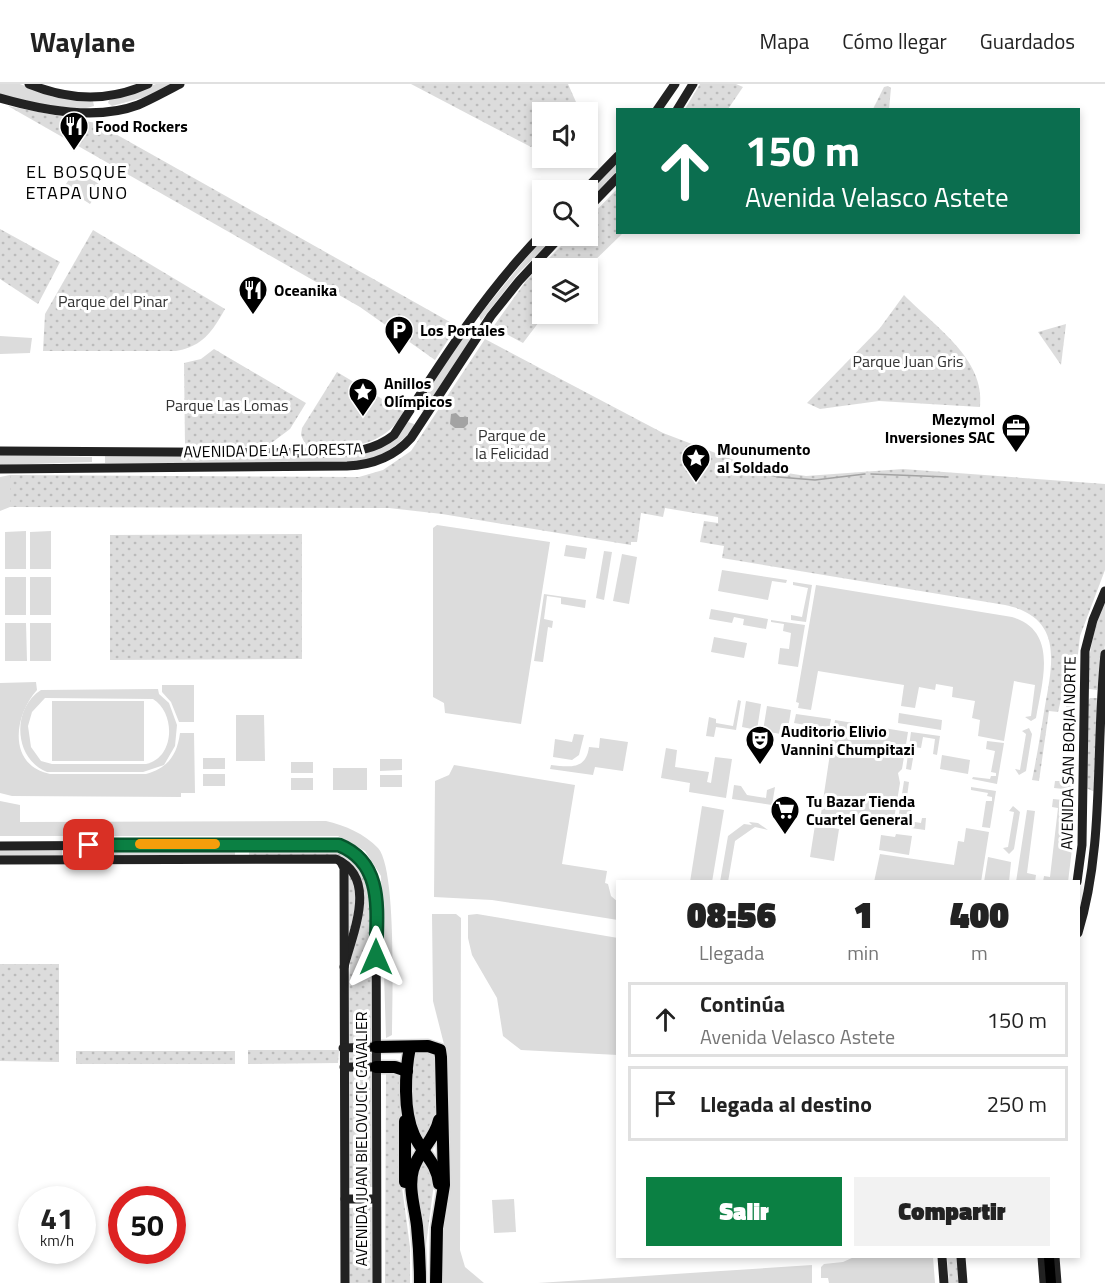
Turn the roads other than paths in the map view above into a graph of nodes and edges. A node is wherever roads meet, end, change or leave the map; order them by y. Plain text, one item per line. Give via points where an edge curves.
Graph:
1 (29, 84) edge
2 (148, 84) edge
3 (180, 84) edge
4 (675, 84) edge
5 (693, 84) edge
6 (0, 98) edge
7 (658, 108) edge
8 (677, 108) edge
9 (616, 158) edge
10 (616, 179) edge
11 (595, 180) edge
12 (598, 198) edge
13 (532, 245) edge
14 (552, 246) edge
15 (0, 451) edge
16 (0, 469) edge
17 (1105, 591) edge
18 (1105, 654) edge
19 (1083, 693) junction
20 (1103, 693) junction
21 (1082, 795) junction
22 (1102, 795) junction
23 (0, 846) edge
24 (0, 860) edge
25 (339, 860) junction
26 (1077, 880) edge
27 (1097, 900) dead end
28 (1080, 929) edge
29 (1080, 938) edge
30 (344, 967) junction
31 (376, 1047) junction
32 (410, 1047) junction
33 (344, 1048) junction
34 (344, 1067) junction
35 (376, 1067) junction
36 (407, 1071) junction
37 (443, 1077) junction
38 (407, 1084) junction
39 (424, 1150) junction
40 (345, 1199) junction
41 (376, 1199) junction
42 (942, 1258) edge
43 (961, 1258) edge
44 (1042, 1258) edge
45 (1050, 1258) edge
46 (1055, 1258) edge
47 (345, 1283) edge
48 (376, 1283) edge
49 (414, 1283) edge
50 (420, 1283) edge
51 (429, 1283) edge
52 (436, 1283) edge
53 (944, 1283) edge
54 (963, 1283) edge
55 (1044, 1283) edge
56 (1051, 1283) edge
57 (1057, 1283) edge

1 - 2 main road via 51,93 96,98
3 - 6 main road via 138,105 104,111 54,110
4 - 7 main road
5 - 8 main road
9 - 11 main road
10 - 12 main road
13 - 15 main road, AVENIDA DE LA FLORESTA via 467,324 394,435 384,443 332,453
14 - 16 main road, AVENIDA DE LA FLORESTA via 480,332 411,438 391,455 369,464
17 - 19 main road, AVENIDA SAN BORJA NORTE via 1085,651
18 - 20 main road, AVENIDA SAN BORJA NORTE
19 - 20 main road
19 - 21 main road, AVENIDA SAN BORJA NORTE
20 - 22 main road, AVENIDA SAN BORJA NORTE
21 - 22 main road
21 - 26 main road, AVENIDA SAN BORJA NORTE
22 - 28 main road, AVENIDA SAN BORJA NORTE via 1101,860 1092,902
23 - 31 main road, AVENIDA JUAN BIELOVUCIC CAVALIER via 339,845 359,856 375,886
24 - 25 main road
25 - 30 main road, AVENIDA JUAN BIELOVUCIC CAVALIER via 344,868
25 - 30 main road, AVENIDA JUAN BIELOVUCIC CAVALIER via 354,873 361,891
27 - 29 main road
30 - 33 main road, AVENIDA JUAN BIELOVUCIC CAVALIER
31 - 32 highway
31 - 33 main road
31 - 35 main road, AVENIDA JUAN BIELOVUCIC CAVALIER
32 - 36 highway
32 - 37 highway via 440,1050
33 - 34 main road, AVENIDA JUAN BIELOVUCIC CAVALIER
34 - 35 main road
34 - 40 main road, AVENIDA JUAN BIELOVUCIC CAVALIER
35 - 36 highway
35 - 41 main road, AVENIDA JUAN BIELOVUCIC CAVALIER
36 - 38 highway
37 - 39 highway via 438,1128
37 - 52 highway via 444,1185 435,1244
38 - 39 highway via 413,1133
38 - 49 highway via 405,1189
39 - 50 highway via 411,1182
39 - 51 highway via 438,1180 429,1240
40 - 41 main road
40 - 47 main road, AVENIDA JUAN BIELOVUCIC CAVALIER
41 - 48 main road, AVENIDA JUAN BIELOVUCIC CAVALIER
42 - 53 main road
43 - 54 main road
44 - 55 main road
45 - 56 main road
46 - 57 main road

